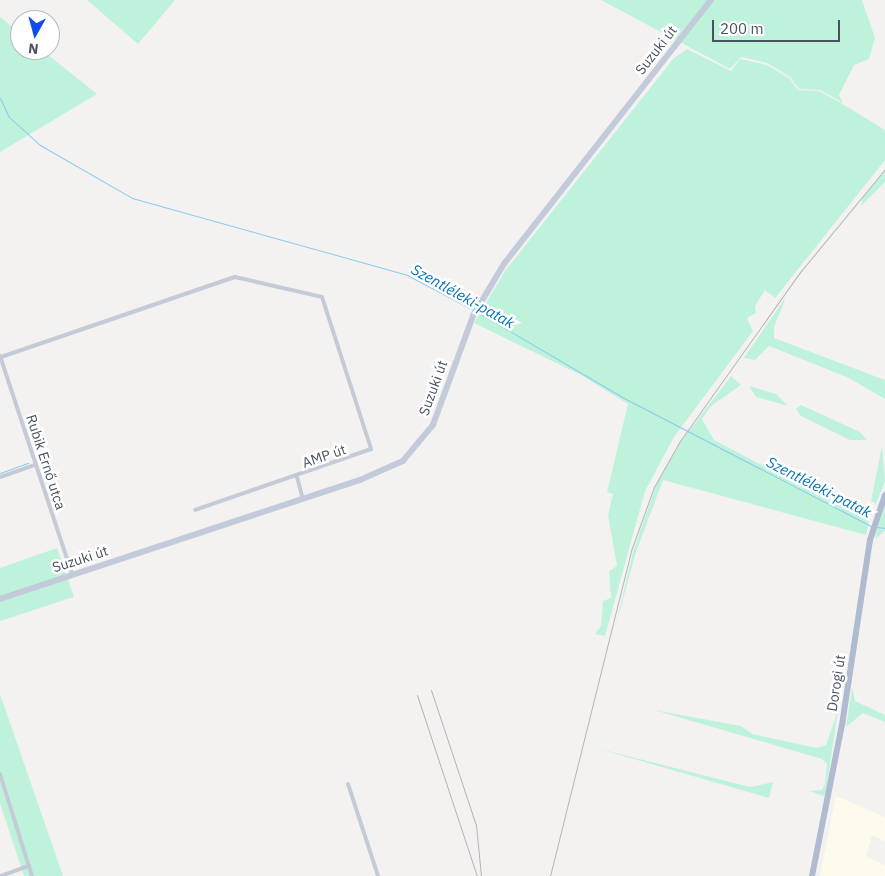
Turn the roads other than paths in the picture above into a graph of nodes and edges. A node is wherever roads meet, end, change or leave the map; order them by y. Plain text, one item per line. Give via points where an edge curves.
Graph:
1 (711, 0) edge
2 (0, 356) edge
3 (35, 465) junction
4 (0, 477) edge
5 (296, 477) junction
6 (885, 495) edge
7 (303, 499) junction
8 (196, 510) dead end
9 (72, 574) junction
10 (0, 599) edge
11 (0, 774) edge
12 (348, 784) dead end
13 (29, 866) junction
14 (0, 876) edge
15 (32, 876) edge
16 (378, 876) edge
17 (812, 876) edge

1 - 7 main road, Suzuki út via 504,264 473,316 438,416 417,448 388,470
2 - 3 street, Rubik Ernő utca
2 - 5 street, AMP út via 235,277 322,297 371,449
3 - 4 street
3 - 9 street, Rubik Ernő utca
5 - 7 street
5 - 8 street, AMP út
6 - 17 main road, Dorogi út via 874,527
7 - 9 main road, Suzuki út
9 - 10 main road, Suzuki út
11 - 13 street
12 - 16 street
13 - 14 street
13 - 15 street

